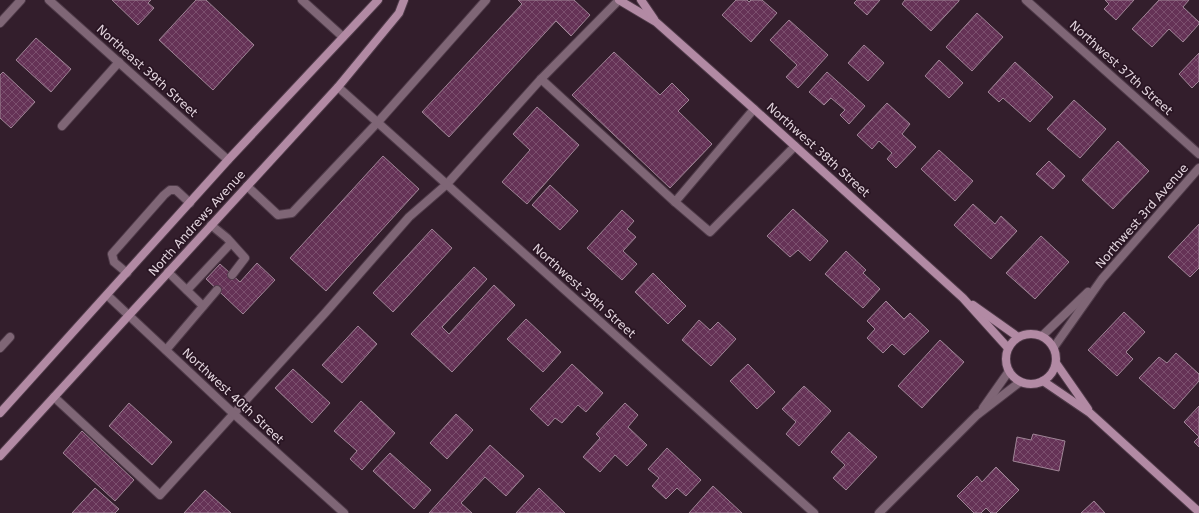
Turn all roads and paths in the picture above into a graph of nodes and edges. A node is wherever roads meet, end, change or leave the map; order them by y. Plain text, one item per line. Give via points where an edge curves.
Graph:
1 (21, 0) edge
2 (49, 0) edge
3 (302, 0) edge
4 (378, 0) edge
5 (404, 0) edge
6 (486, 0) edge
7 (619, 0) edge
8 (641, 0) edge
9 (1026, 0) edge
10 (0, 22) edge
11 (656, 22) junction
12 (343, 37) junction
13 (120, 62) junction
14 (541, 79) junction
15 (338, 87) junction
16 (754, 109) junction
17 (378, 122) junction
18 (62, 126) dead end
19 (795, 146) junction
20 (1199, 154) edge
21 (228, 160) junction
22 (1199, 168) edge
23 (447, 184) junction
24 (247, 186) junction
25 (675, 202) junction
26 (190, 203) junction
27 (211, 225) junction
28 (231, 243) junction
29 (168, 272) junction
30 (127, 273) junction
31 (232, 275) dead end
32 (1102, 279) junction
33 (187, 290) junction
34 (217, 290) dead end
35 (107, 295) junction
36 (963, 298) junction
37 (203, 306) junction
38 (128, 315) junction
39 (1042, 336) junction
40 (1018, 337) junction
41 (10, 338) dead end
42 (1054, 347) junction
43 (0, 348) edge
44 (1008, 348) junction
45 (166, 350) junction
46 (1056, 363) junction
47 (1009, 371) junction
48 (1020, 382) junction
49 (1043, 382) junction
50 (54, 397) junction
51 (0, 413) edge
52 (1090, 413) junction
53 (234, 414) junction
54 (978, 415) junction
55 (0, 456) edge
56 (1199, 512) edge
57 (344, 513) edge
58 (814, 513) edge
59 (879, 513) edge

1 - 10 street
2 - 13 street, Northeast 39th Street
3 - 12 street
4 - 12 main road, North Andrews Avenue
5 - 15 main road, North Andrews Avenue via 399,14
6 - 17 street
7 - 11 main road, Northwest 38th Street
7 - 14 street
8 - 11 main road, Northwest 38th Street
9 - 20 street, Northwest 37th Street
11 - 16 main road, Northwest 38th Street
12 - 21 main road, North Andrews Avenue
13 - 18 street
13 - 21 street, Northeast 39th Street
14 - 23 street
14 - 25 street
15 - 17 street, Northwest 39th Street
15 - 24 main road, North Andrews Avenue
16 - 19 main road, Northwest 38th Street
16 - 25 street
17 - 23 street, Northwest 39th Street
17 - 24 street via 292,213 278,215
19 - 25 street via 710,232
19 - 36 main road, Northwest 38th Street
21 - 26 main road, North Andrews Avenue
22 - 32 street, Northwest 3rd Avenue
23 - 53 street via 409,218
23 - 58 street, Northwest 39th Street
24 - 27 main road, North Andrews Avenue
26 - 30 main road, North Andrews Avenue
26 - 30 street via 176,190 164,194 112,254 114,262
27 - 28 street
27 - 29 main road, North Andrews Avenue
28 - 31 street via 245,258
28 - 33 street
29 - 33 street
29 - 38 main road, North Andrews Avenue
30 - 35 main road, North Andrews Avenue
32 - 39 street, Northwest 3rd Avenue
32 - 42 street, Northwest 3rd Avenue
33 - 37 street
34 - 37 street
35 - 38 street, Northwest 40th Street
35 - 51 main road, North Andrews Avenue
36 - 40 main road, Northwest 38th Street
36 - 44 main road, Northwest 38th Street
37 - 45 street
38 - 45 street, Northwest 40th Street
38 - 50 main road, North Andrews Avenue
39 - 40 main road via 1030,333
39 - 42 main road
40 - 44 main road
41 - 43 street
42 - 46 main road
44 - 47 main road via 1006,364
45 - 53 street, Northwest 40th Street
46 - 49 main road via 1054,371
46 - 52 main road
47 - 48 main road
47 - 54 street
48 - 49 main road
48 - 54 street
49 - 52 main road
50 - 53 street via 160,495
50 - 55 main road, North Andrews Avenue
52 - 56 main road
53 - 57 street, Northwest 40th Street
54 - 59 street

